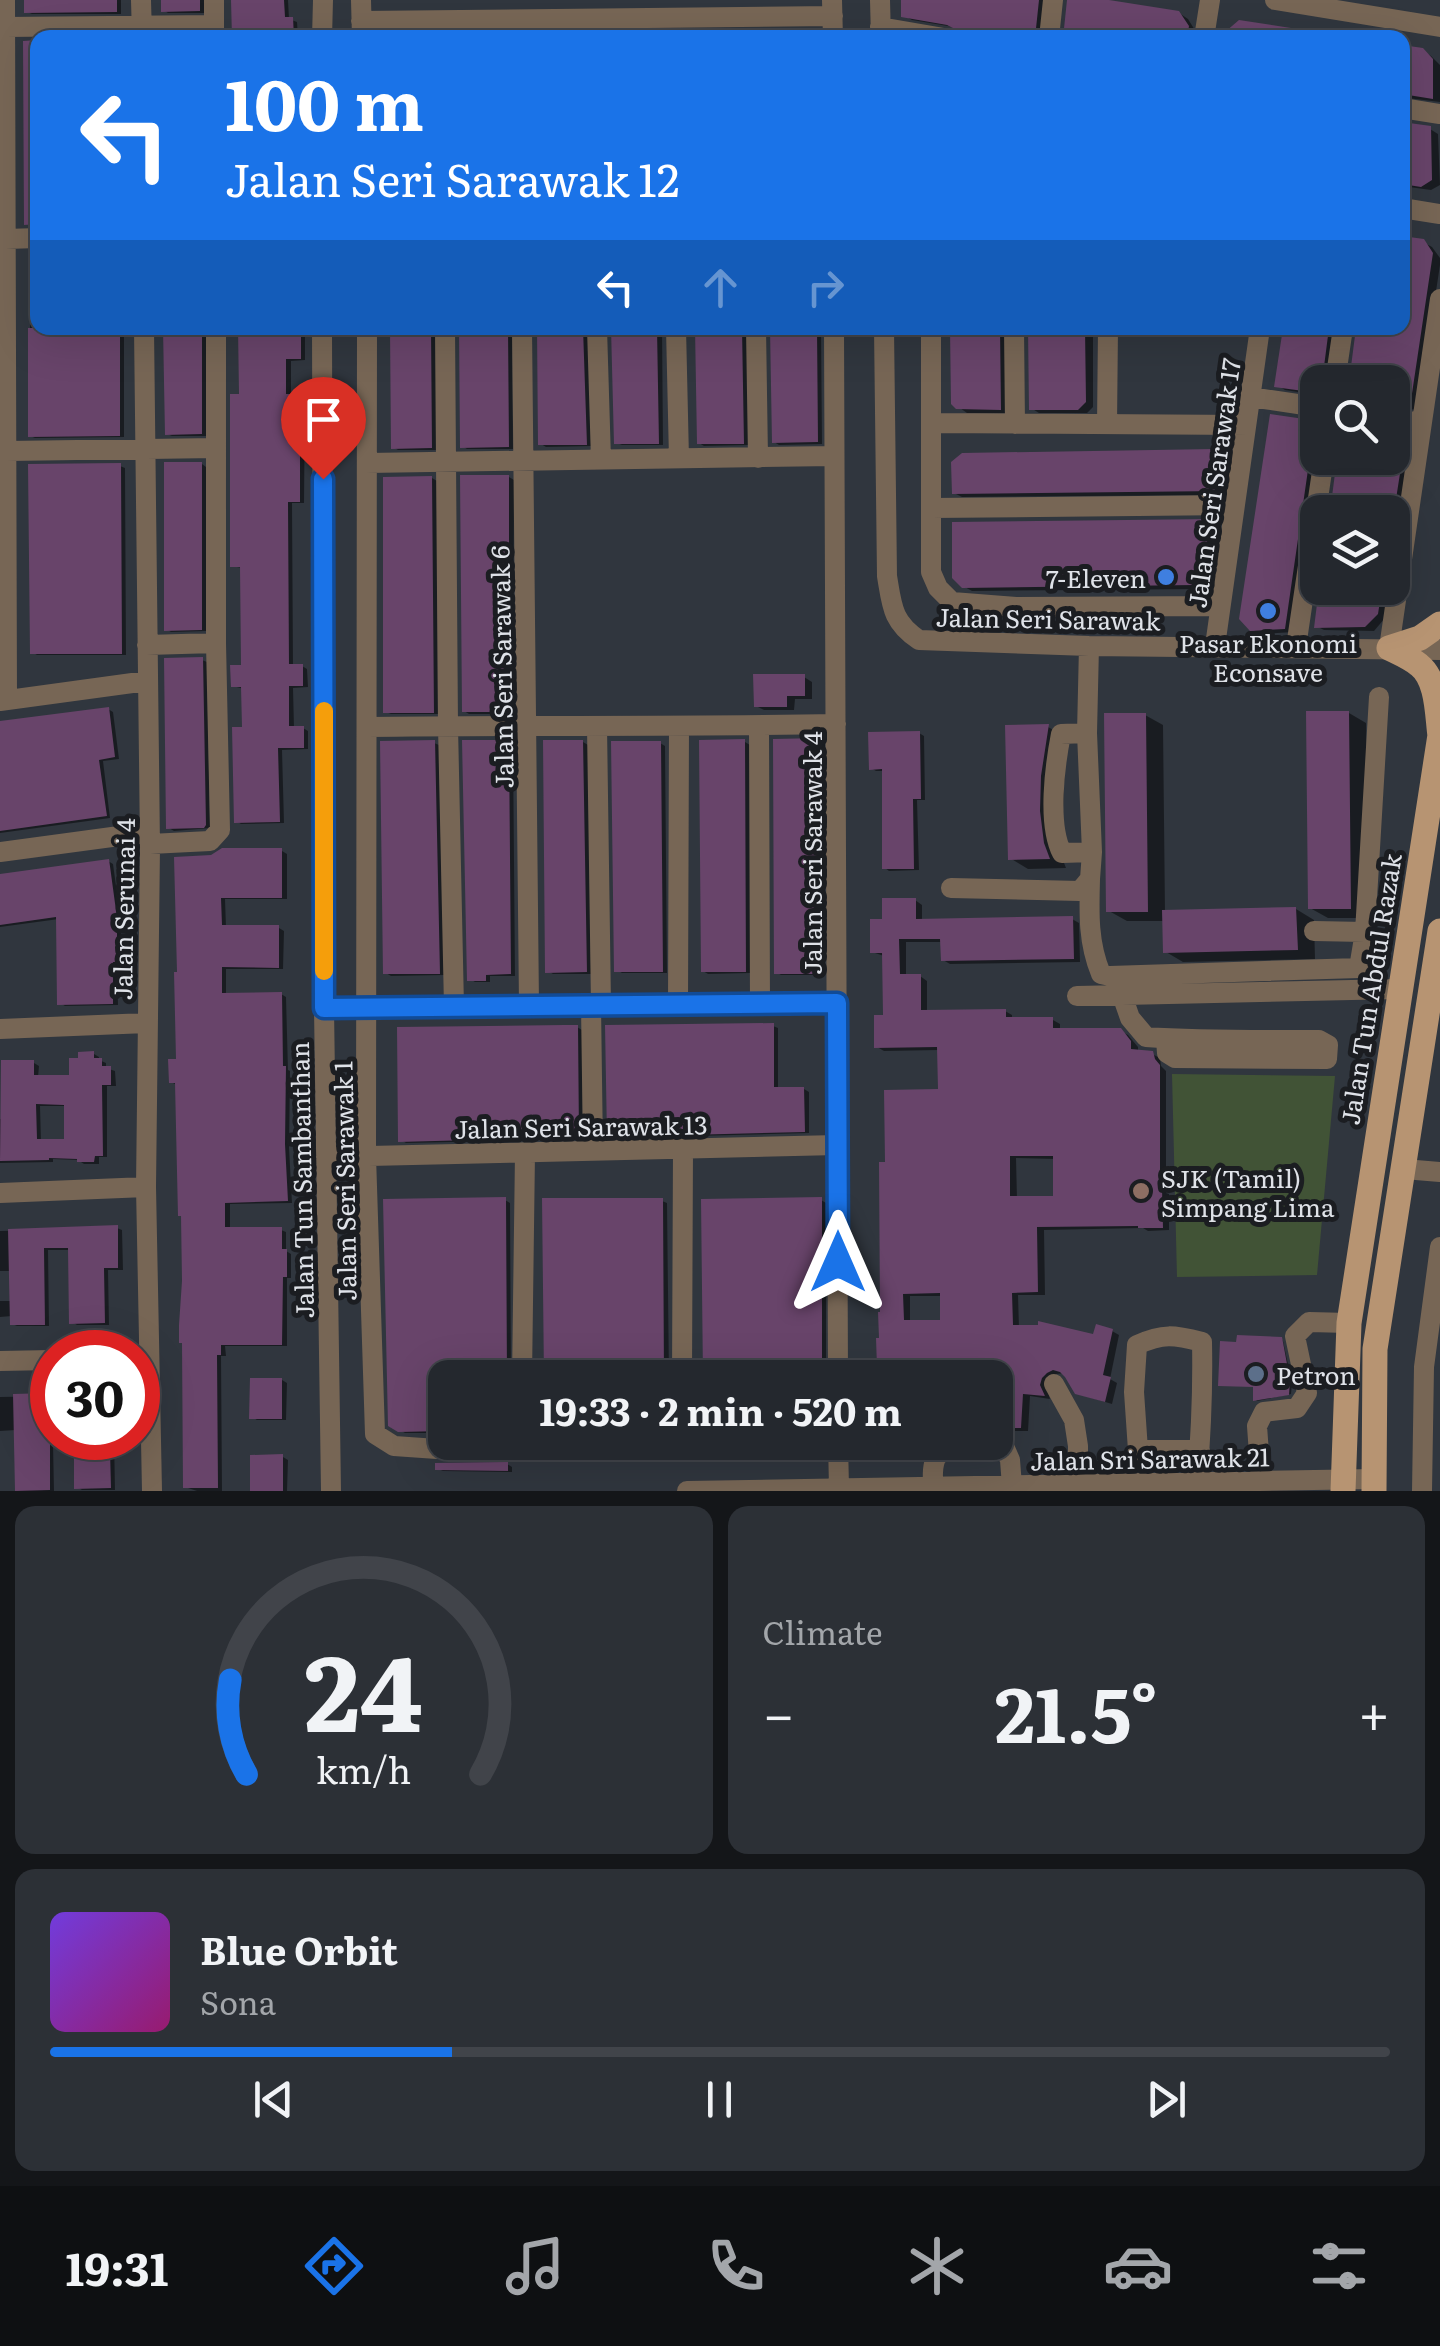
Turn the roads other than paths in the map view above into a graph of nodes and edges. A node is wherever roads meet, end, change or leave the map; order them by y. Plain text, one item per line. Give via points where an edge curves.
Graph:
1 (5, 0) edge
2 (141, 0) edge
3 (214, 0) edge
4 (322, 0) edge
5 (880, 0) edge
6 (1053, 0) edge
7 (1210, 0) edge
8 (1275, 0) edge
9 (516, 9) edge
10 (677, 9) edge
11 (754, 9) edge
12 (437, 10) edge
13 (589, 18) edge
14 (833, 18) edge
15 (361, 19) edge
16 (1440, 26) edge
17 (5, 28) junction
18 (74, 30) edge
19 (142, 30) edge
20 (214, 30) edge
21 (322, 30) edge
22 (880, 30) edge
23 (1050, 30) edge
24 (1205, 30) edge
25 (3, 103) edge
26 (1410, 109) edge
27 (1440, 114) edge
28 (1410, 209) edge
29 (1440, 214) edge
30 (30, 241) edge
31 (4, 249) edge
32 (1440, 299) edge
33 (144, 335) edge
34 (216, 335) edge
35 (322, 335) edge
36 (368, 335) edge
37 (445, 335) edge
38 (522, 335) edge
39 (598, 335) edge
40 (676, 335) edge
41 (756, 335) edge
42 (834, 335) edge
43 (884, 335) edge
44 (931, 335) edge
45 (1014, 335) edge
46 (1108, 335) edge
47 (1259, 335) edge
48 (1342, 335) edge
49 (1337, 365) edge
50 (1250, 397) junction
51 (4, 400) edge
52 (1300, 404) edge
53 (1410, 421) edge
54 (930, 423) junction
55 (1421, 423) junction
56 (1015, 424) junction
57 (1106, 425) junction
58 (1246, 426) junction
59 (216, 448) junction
60 (145, 449) junction
61 (8, 451) junction
62 (834, 456) junction
63 (758, 458) junction
64 (679, 459) junction
65 (601, 460) junction
66 (448, 462) junction
67 (524, 462) junction
68 (367, 463) junction
69 (1321, 475) edge
70 (1234, 506) junction
71 (931, 508) junction
72 (3, 565) edge
73 (1220, 606) junction
74 (1440, 624) edge
75 (216, 643) junction
76 (147, 645) junction
77 (1088, 646) junction
78 (1215, 646) junction
79 (1296, 647) junction
80 (1389, 648) junction
81 (1440, 650) edge
82 (148, 680) junction
83 (1380, 697) dead end
84 (4, 700) edge
85 (836, 724) junction
86 (527, 725) junction
87 (448, 726) junction
88 (596, 726) junction
89 (759, 726) junction
90 (366, 727) junction
91 (678, 727) junction
92 (1088, 733) junction
93 (1440, 736) edge
94 (1435, 796) edge
95 (149, 838) junction
96 (0, 852) edge
97 (1092, 852) junction
98 (1090, 879) junction
99 (951, 888) dead end
100 (1314, 931) dead end
101 (1440, 931) edge
102 (1365, 932) junction
103 (1400, 989) junction
104 (1122, 995) junction
105 (1077, 996) dead end
106 (837, 1003) junction
107 (678, 1004) junction
108 (760, 1004) junction
109 (596, 1005) junction
110 (454, 1006) junction
111 (529, 1006) junction
112 (324, 1008) junction
113 (367, 1008) junction
114 (147, 1023) junction
115 (0, 1029) edge
116 (1166, 1039) junction
117 (837, 1145) junction
118 (683, 1149) junction
119 (592, 1151) junction
120 (524, 1152) junction
121 (366, 1156) junction
122 (326, 1157) junction
123 (1404, 1168) junction
124 (1440, 1172) edge
125 (146, 1187) junction
126 (0, 1193) edge
127 (1440, 1247) edge
128 (1349, 1323) junction
129 (144, 1330) edge
130 (522, 1360) edge
131 (682, 1360) edge
132 (838, 1360) edge
133 (30, 1361) edge
134 (0, 1362) edge
135 (1432, 1368) edge
136 (1054, 1384) dead end
137 (428, 1449) edge
138 (1200, 1450) junction
139 (150, 1460) edge
140 (838, 1460) edge
141 (934, 1460) edge
142 (1010, 1460) edge
143 (1197, 1482) junction
144 (1261, 1482) junction
145 (1078, 1484) junction
146 (1374, 1485) edge
147 (1343, 1486) edge
148 (934, 1487) junction
149 (1021, 1487) edge
150 (839, 1488) junction
151 (982, 1488) edge
152 (152, 1491) edge
153 (330, 1491) edge
154 (688, 1491) edge
155 (1422, 1491) edge

1 - 17 street
2 - 19 street
3 - 20 street
4 - 21 street
5 - 22 street
6 - 23 street
7 - 24 street
8 - 16 street
9 - 12 street
9 - 13 street
10 - 11 street
10 - 13 street
11 - 14 street
12 - 15 street
17 - 18 street
17 - 25 street
25 - 31 street
26 - 27 street
28 - 29 street
30 - 31 street
31 - 51 street
32 - 55 street
33 - 60 street, Jalan Serunai 4
34 - 59 street
35 - 112 street, Jalan Tun Sambanthan
36 - 68 street, Jalan Seri Sarawak 1
37 - 66 street
38 - 67 street, Jalan Seri Sarawak 6
39 - 65 street
40 - 64 street
41 - 63 street
42 - 62 street, Jalan Seri Sarawak 4
43 - 77 street, Jalan Seri Sarawak via 887,576 893,612 904,630 919,640
44 - 54 street
45 - 56 street
46 - 57 street
47 - 50 street, Jalan Seri Sarawak 17
48 - 49 street
50 - 52 street
50 - 58 street, Jalan Seri Sarawak 17
51 - 61 street
53 - 55 street
54 - 56 street
54 - 71 street
55 - 80 street
56 - 57 street
57 - 58 street
58 - 70 street, Jalan Seri Sarawak 17
59 - 60 street
59 - 75 street
60 - 61 street
60 - 76 street, Jalan Serunai 4
61 - 72 street
62 - 63 street
62 - 85 street, Jalan Seri Sarawak 4
63 - 64 street
64 - 65 street
65 - 67 street
66 - 67 street
66 - 68 street
66 - 87 street
67 - 86 street, Jalan Seri Sarawak 6
68 - 90 street, Jalan Seri Sarawak 1
69 - 79 street
70 - 71 street
70 - 73 street, Jalan Seri Sarawak 17
71 - 73 street via 931,572 952,602
72 - 84 street
73 - 78 street, Jalan Seri Sarawak 17
74 - 80 main road
75 - 76 street
75 - 95 street via 220,830 210,841
76 - 82 street, Jalan Serunai 4
77 - 78 street, Jalan Seri Sarawak
77 - 92 street
78 - 79 street, Jalan Seri Sarawak
79 - 80 street, Jalan Seri Sarawak
80 - 81 street, Jalan Seri Sarawak
80 - 93 main road, Jalan Tun Abdul Razak via 1428,676
82 - 84 street
82 - 95 street, Jalan Serunai 4
83 - 102 street
85 - 89 street
85 - 106 street, Jalan Seri Sarawak 4
86 - 87 street
86 - 88 street
86 - 111 street, Jalan Seri Sarawak 6
87 - 90 street
87 - 110 street
88 - 91 street
88 - 109 street
89 - 91 street
89 - 108 street
90 - 113 street, Jalan Seri Sarawak 1
91 - 107 street
92 - 97 street
92 - 97 street via 1062,734 1054,806 1062,853
93 - 94 main road, Jalan Tun Abdul Razak
94 - 103 main road, Jalan Tun Abdul Razak
95 - 96 street
95 - 114 street, Jalan Serunai 4
97 - 98 street
98 - 99 street via 1080,890
98 - 102 street via 1092,954 1100,974 1110,976 1359,968
100 - 102 street
101 - 123 main road
103 - 104 street
103 - 128 main road, Jalan Tun Abdul Razak
104 - 105 street
104 - 116 street via 1146,1038
106 - 108 street
106 - 117 street, Jalan Seri Sarawak 4
107 - 108 street
107 - 109 street
109 - 111 street
109 - 119 street
110 - 111 street
110 - 113 street
112 - 113 street
112 - 122 street, Jalan Tun Sambanthan
113 - 121 street, Jalan Seri Sarawak 1
114 - 115 street
114 - 125 street, Jalan Serunai 4
116 - 116 street via 1318,1040 1328,1050 1327,1060 1175,1058 1167,1053
117 - 118 street, Jalan Seri Sarawak 13
117 - 132 street, Jalan Seri Sarawak 4
118 - 119 street, Jalan Seri Sarawak 13
118 - 131 street
119 - 120 street, Jalan Seri Sarawak 13
120 - 121 street, Jalan Seri Sarawak 13
120 - 130 street
121 - 122 street, Jalan Seri Sarawak 13
121 - 137 street, Jalan Seri Sarawak 1 via 375,1434 394,1446
122 - 153 street, Jalan Tun Sambanthan
123 - 124 street
123 - 146 main road via 1375,1349
125 - 126 street
125 - 129 street, Jalan Serunai 4
127 - 135 street
128 - 144 street via 1308,1322 1295,1336 1307,1393 1297,1408 1264,1412 1257,1426
128 - 147 main road, Jalan Tun Abdul Razak
133 - 134 street
135 - 155 street
136 - 145 street via 1074,1420
138 - 138 street via 1202,1342 1173,1334 1136,1345 1138,1450
138 - 143 street
139 - 152 street, Jalan Serunai 4
140 - 150 street
141 - 148 street
142 - 149 street
143 - 144 street, Jalan Sri Sarawak 21
143 - 145 street, Jalan Sri Sarawak 21
144 - 147 street, Jalan Sri Sarawak 21
145 - 149 street, Jalan Sri Sarawak 21
146 - 147 street, Jalan Sri Sarawak 21
148 - 150 street, Jalan Sri Sarawak 21
148 - 151 street, Jalan Sri Sarawak 21
149 - 151 street, Jalan Sri Sarawak 21
150 - 154 street, Jalan Sri Sarawak 21

